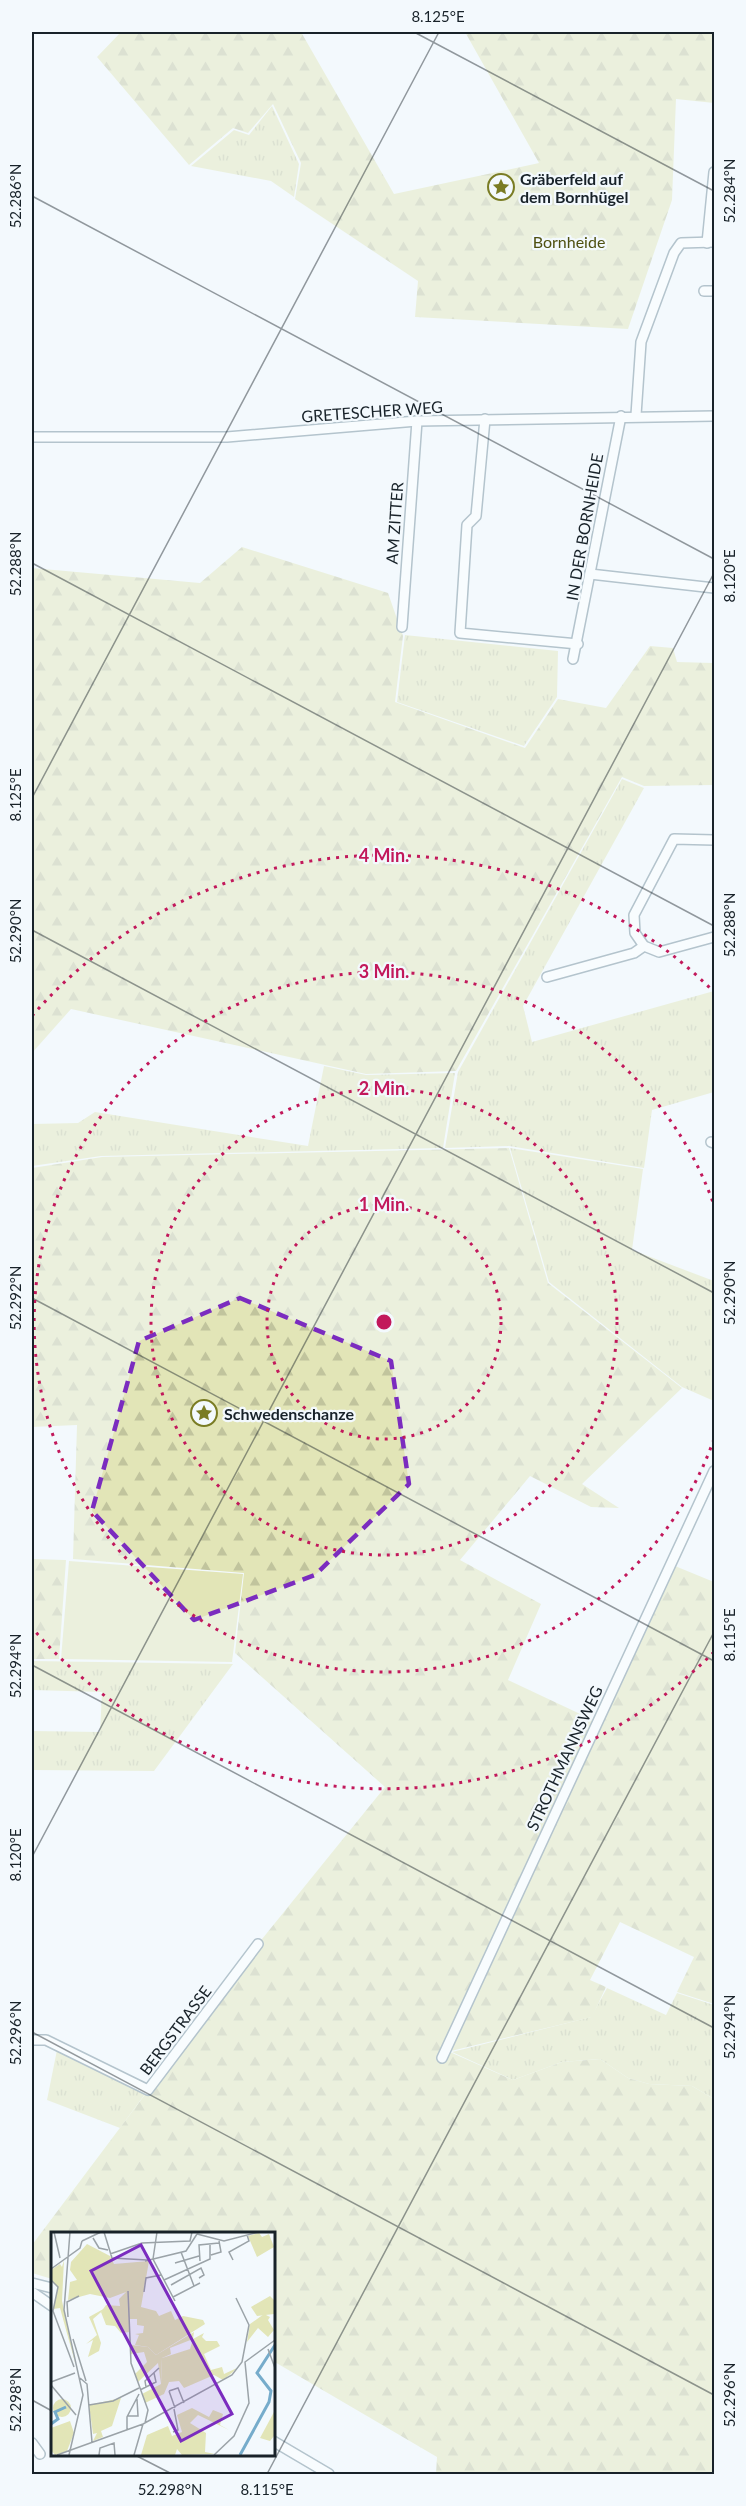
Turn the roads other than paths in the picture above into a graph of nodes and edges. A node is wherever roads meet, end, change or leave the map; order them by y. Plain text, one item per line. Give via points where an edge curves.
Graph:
1 (714, 172) edge
2 (711, 243) edge
3 (636, 415) junction
4 (621, 416) junction
5 (714, 416) edge
6 (485, 419) junction
7 (417, 421) junction
8 (32, 437) edge
9 (590, 574) junction
10 (714, 588) edge
11 (402, 627) dead end
12 (578, 644) junction
13 (573, 658) dead end
14 (714, 840) edge
15 (714, 937) edge
16 (644, 946) junction
17 (547, 977) dead end
18 (714, 1471) edge
19 (258, 1944) dead end
20 (32, 2040) edge
21 (442, 2058) dead end
22 (32, 2283) edge
23 (51, 2288) edge
24 (32, 2292) edge
25 (51, 2305) edge
26 (274, 2441) edge
27 (32, 2443) edge
28 (40, 2454) dead end
29 (329, 2475) edge

1 - 2 street
2 - 3 street via 681,243 674,253 641,342
3 - 4 street, GRETESCHER WEG
3 - 5 street, GRETESCHER WEG
4 - 6 street, GRETESCHER WEG
4 - 9 street, IN DER BORNHEIDE
6 - 7 street, GRETESCHER WEG
6 - 12 street via 476,516 467,525 460,633
7 - 8 street, GRETESCHER WEG via 227,437
7 - 11 street, AM ZITTER
9 - 10 street
9 - 12 street, IN DER BORNHEIDE
12 - 13 street, IN DER BORNHEIDE
14 - 16 street via 674,839 634,915 635,933
15 - 16 street via 659,952
16 - 17 street via 634,953
18 - 21 street, STROTHMANNSWEG
19 - 20 street, BERGSTRASSE via 148,2090 46,2040
22 - 23 street
24 - 25 street
26 - 29 street
27 - 28 street

